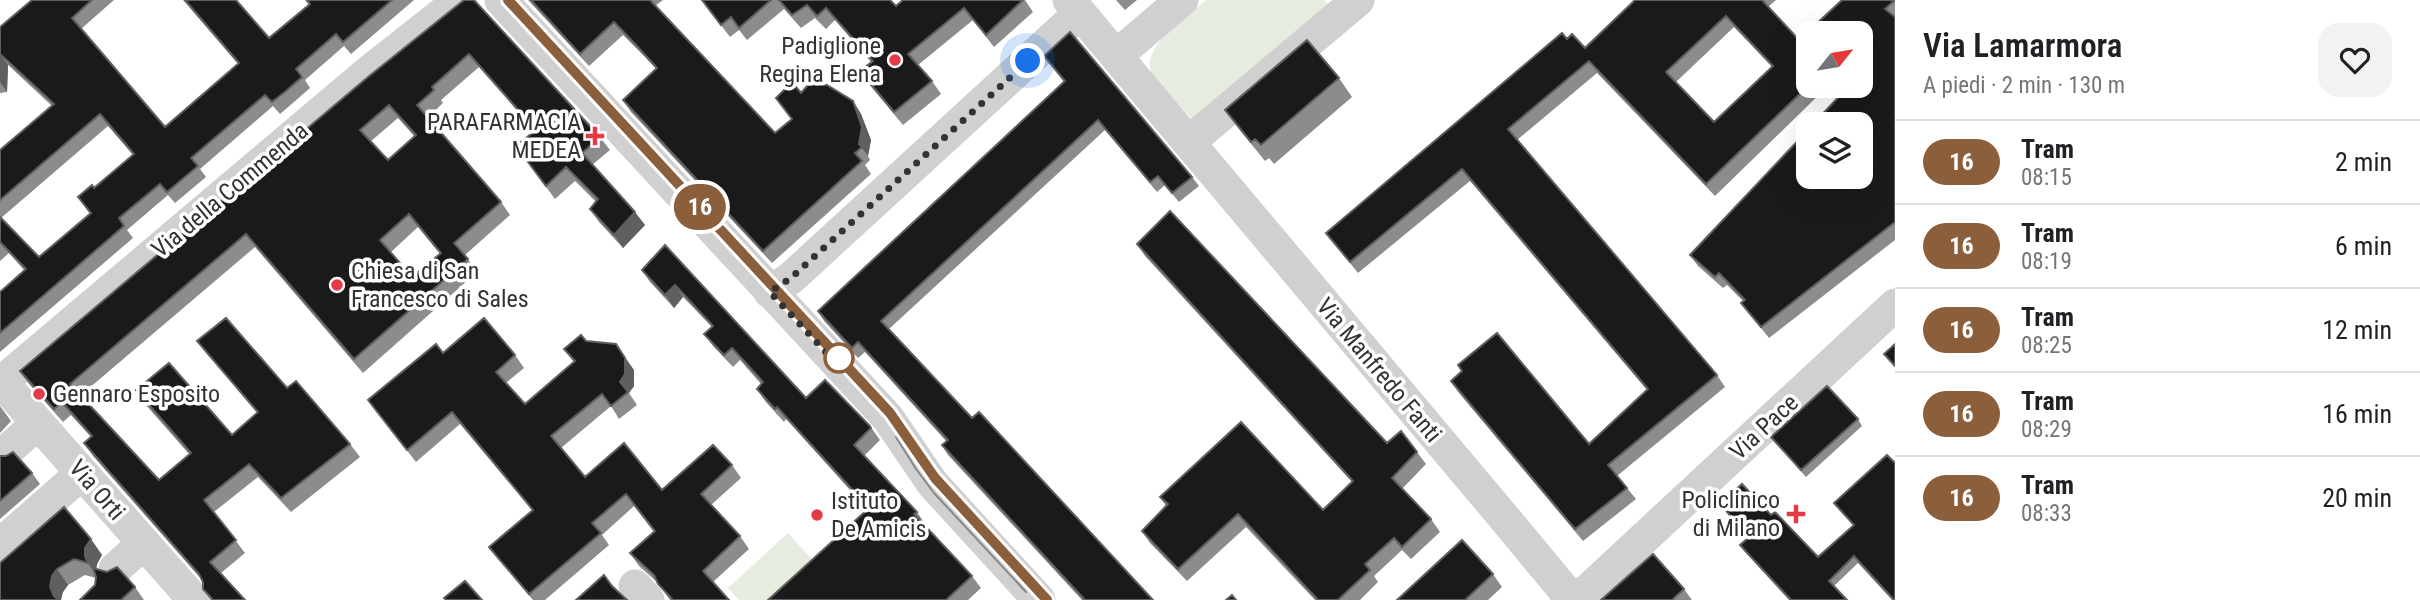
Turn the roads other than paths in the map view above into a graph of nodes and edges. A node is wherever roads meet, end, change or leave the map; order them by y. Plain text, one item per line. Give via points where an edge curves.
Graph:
1 (460, 0) edge
2 (501, 0) edge
3 (1182, 0) edge
4 (1347, 4) edge
5 (1075, 7) edge
6 (1116, 56) junction
7 (1189, 142) junction
8 (770, 292) junction
9 (1895, 305) edge
10 (1, 381) edge
11 (38, 423) junction
12 (9, 449) dead end
13 (82, 473) junction
14 (144, 543) junction
15 (0, 545) edge
16 (115, 569) edge
17 (1025, 595) edge
18 (194, 600) edge
19 (1567, 600) edge

1 - 10 street, Via della Commenda
2 - 8 street
3 - 6 street
4 - 7 street
5 - 6 street
5 - 8 street via 801,269
6 - 7 street, Via Manfredo Fanti
7 - 19 street, Via Manfredo Fanti via 1565,591
8 - 17 street via 888,418 933,484
9 - 19 street, Via Pace via 1587,591
10 - 11 street, Via Orti
11 - 12 street
11 - 13 street, Via Orti
13 - 14 street, Via Orti
13 - 15 street
14 - 16 street
14 - 18 street, Via Orti

